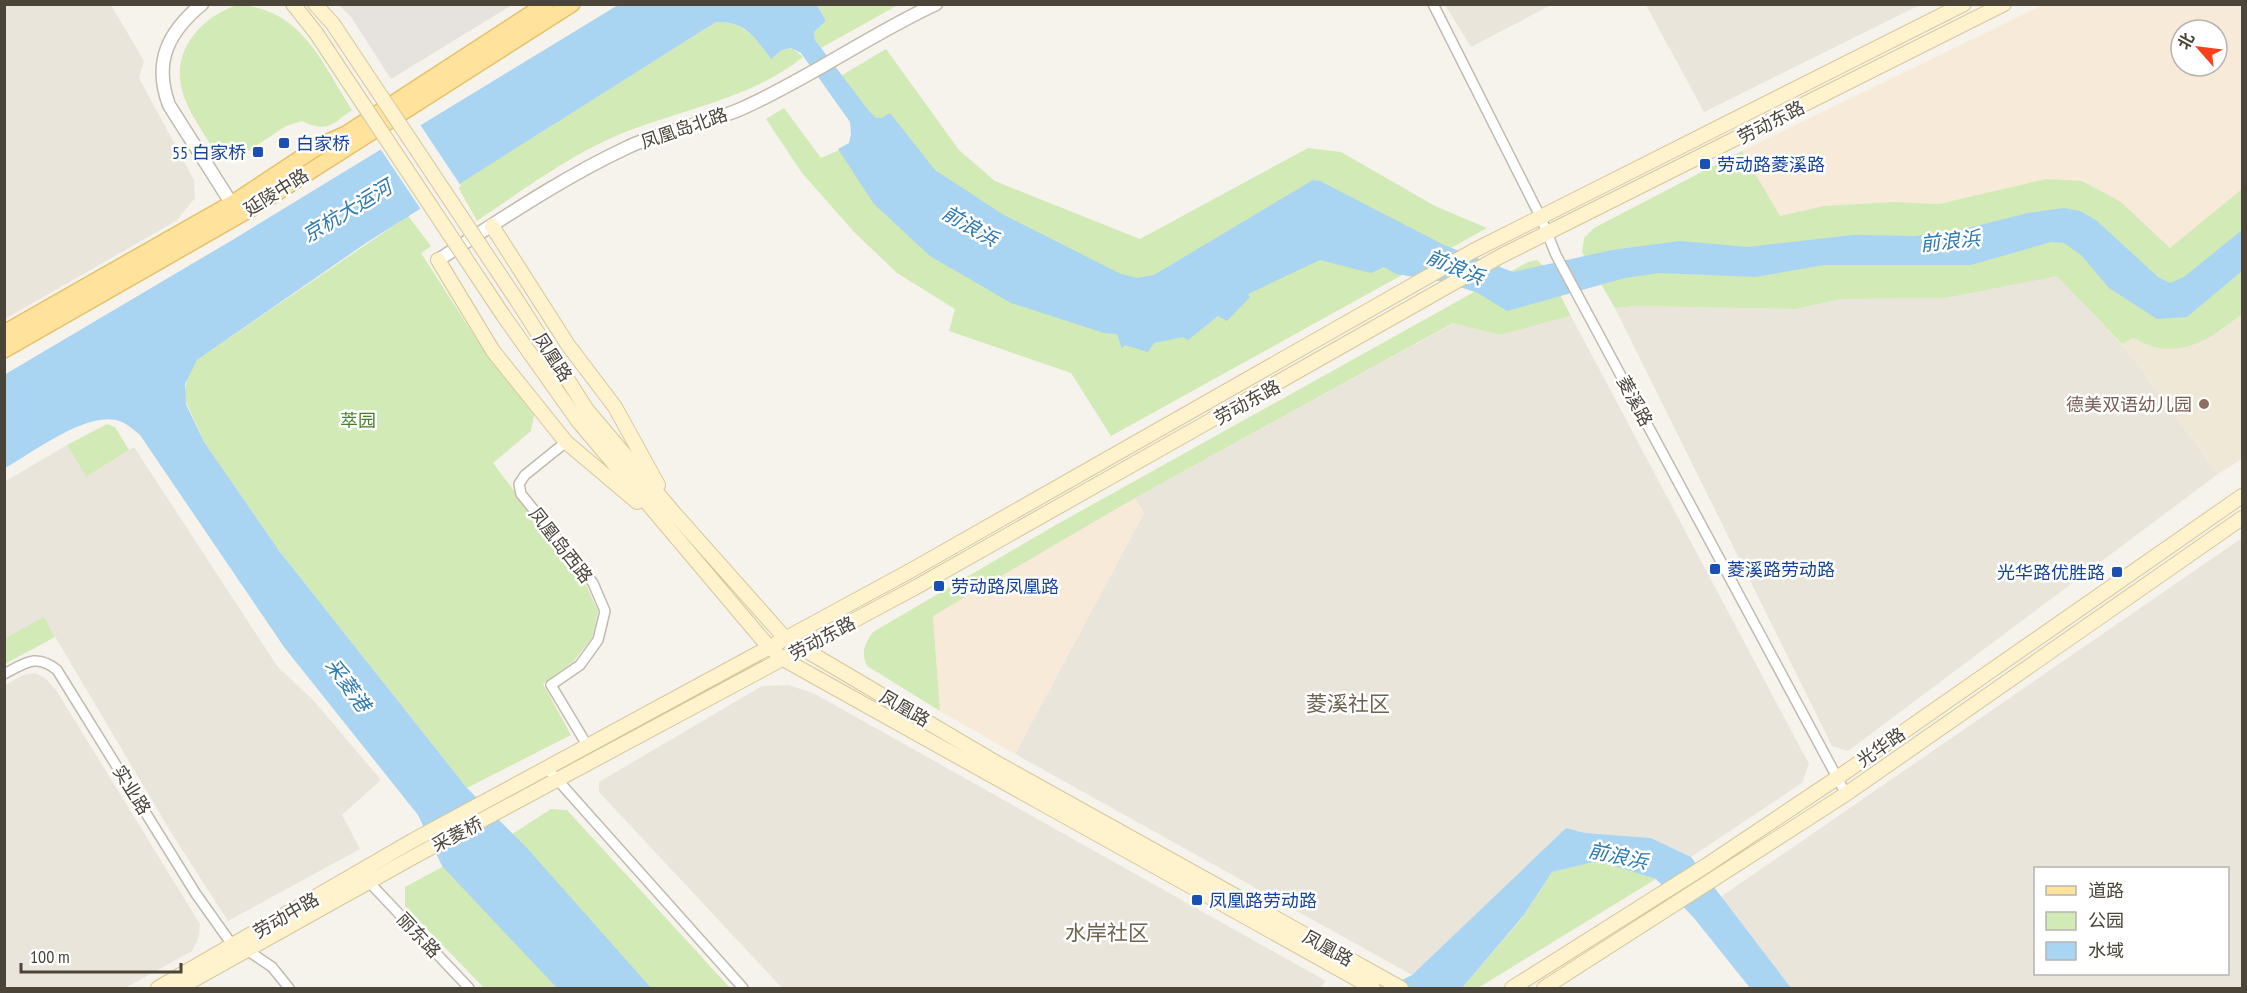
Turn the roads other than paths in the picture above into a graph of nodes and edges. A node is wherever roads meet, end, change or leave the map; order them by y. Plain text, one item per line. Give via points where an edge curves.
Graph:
1 (202, 4) edge
2 (212, 4) edge
3 (293, 4) edge
4 (315, 4) edge
5 (546, 4) edge
6 (572, 4) edge
7 (936, 4) edge
8 (1433, 4) edge
9 (1965, 4) edge
10 (2004, 4) edge
11 (235, 206) junction
12 (1541, 218) junction
13 (492, 226) junction
14 (1547, 235) junction
15 (438, 260) joint
16 (4, 333) edge
17 (4, 350) edge
18 (566, 442) junction
19 (2242, 496) edge
20 (674, 513) junction
21 (2242, 518) edge
22 (663, 524) junction
23 (785, 638) junction
24 (768, 646) junction
25 (802, 649) junction
26 (783, 659) junction
27 (4, 674) edge
28 (587, 745) junction
29 (546, 767) junction
30 (1837, 778) junction
31 (559, 780) junction
32 (1846, 794) junction
33 (489, 798) joint
34 (497, 813) joint
35 (412, 841) joint
36 (417, 855) joint
37 (369, 882) junction
38 (233, 946) junction
39 (247, 950) junction
40 (158, 988) edge
41 (179, 988) edge
42 (289, 988) edge
43 (469, 988) edge
44 (743, 988) edge
45 (1372, 988) edge
46 (1401, 988) edge
47 (1512, 988) edge
48 (1544, 988) edge

1 - 11 street via 182,21 169,44 163,58 163,88 169,105
2 - 11 street via 187,27 168,64 167,82 172,100
3 - 22 main road, 凤凰路, bridge via 502,315 578,421
4 - 20 main road, 凤凰路, bridge via 333,24 587,410
5 - 11 main road, 延陵中路 via 346,134 319,146
6 - 11 main road, 延陵中路
7 - 13 street, 凤凰岛北路 via 741,109 627,147 528,201
8 - 12 street, 菱溪路
9 - 12 main road, 劳动东路
10 - 14 main road, 劳动东路
11 - 16 main road, 延陵中路
11 - 17 main road, 延陵中路
12 - 14 street, 菱溪路
12 - 23 main road, 劳动东路 via 1473,251
13 - 15 street, 凤凰岛北路
13 - 20 main road via 568,345 615,407
14 - 25 main road, 劳动东路 via 1501,256
14 - 30 street, 菱溪路
15 - 18 main road via 493,351
18 - 22 main road
18 - 28 street, 凤凰岛西路 via 519,484 521,494 593,583 605,611 598,640 580,666 551,685
19 - 30 main road, 光华路
20 - 23 main road, 凤凰路
21 - 32 main road, 光华路
22 - 24 main road, 凤凰路
23 - 24 main road, 劳动东路
23 - 25 main road, 凤凰路
24 - 26 main road, 凤凰路
24 - 28 main road, 劳动东路
25 - 26 main road, 劳动东路
25 - 46 main road, 凤凰路 via 1004,767
26 - 31 main road, 劳动东路
26 - 45 main road, 凤凰路
27 - 38 street, 实业路 via 29,660 39,659 57,670 196,894
28 - 29 main road, 劳动东路
29 - 31 street
29 - 33 main road, 劳动东路
30 - 32 street, 菱溪路
30 - 47 main road, 光华路
31 - 34 main road, 劳动东路
31 - 44 street
32 - 48 main road, 光华路
33 - 35 main road, 采菱桥
34 - 36 main road, 采菱桥
35 - 38 main road, 劳动中路
36 - 37 main road, 劳动中路
37 - 39 main road, 劳动中路
37 - 43 street, 丽东路
38 - 39 street
38 - 40 main road, 劳动中路
39 - 41 main road, 劳动中路
39 - 42 street via 272,967

